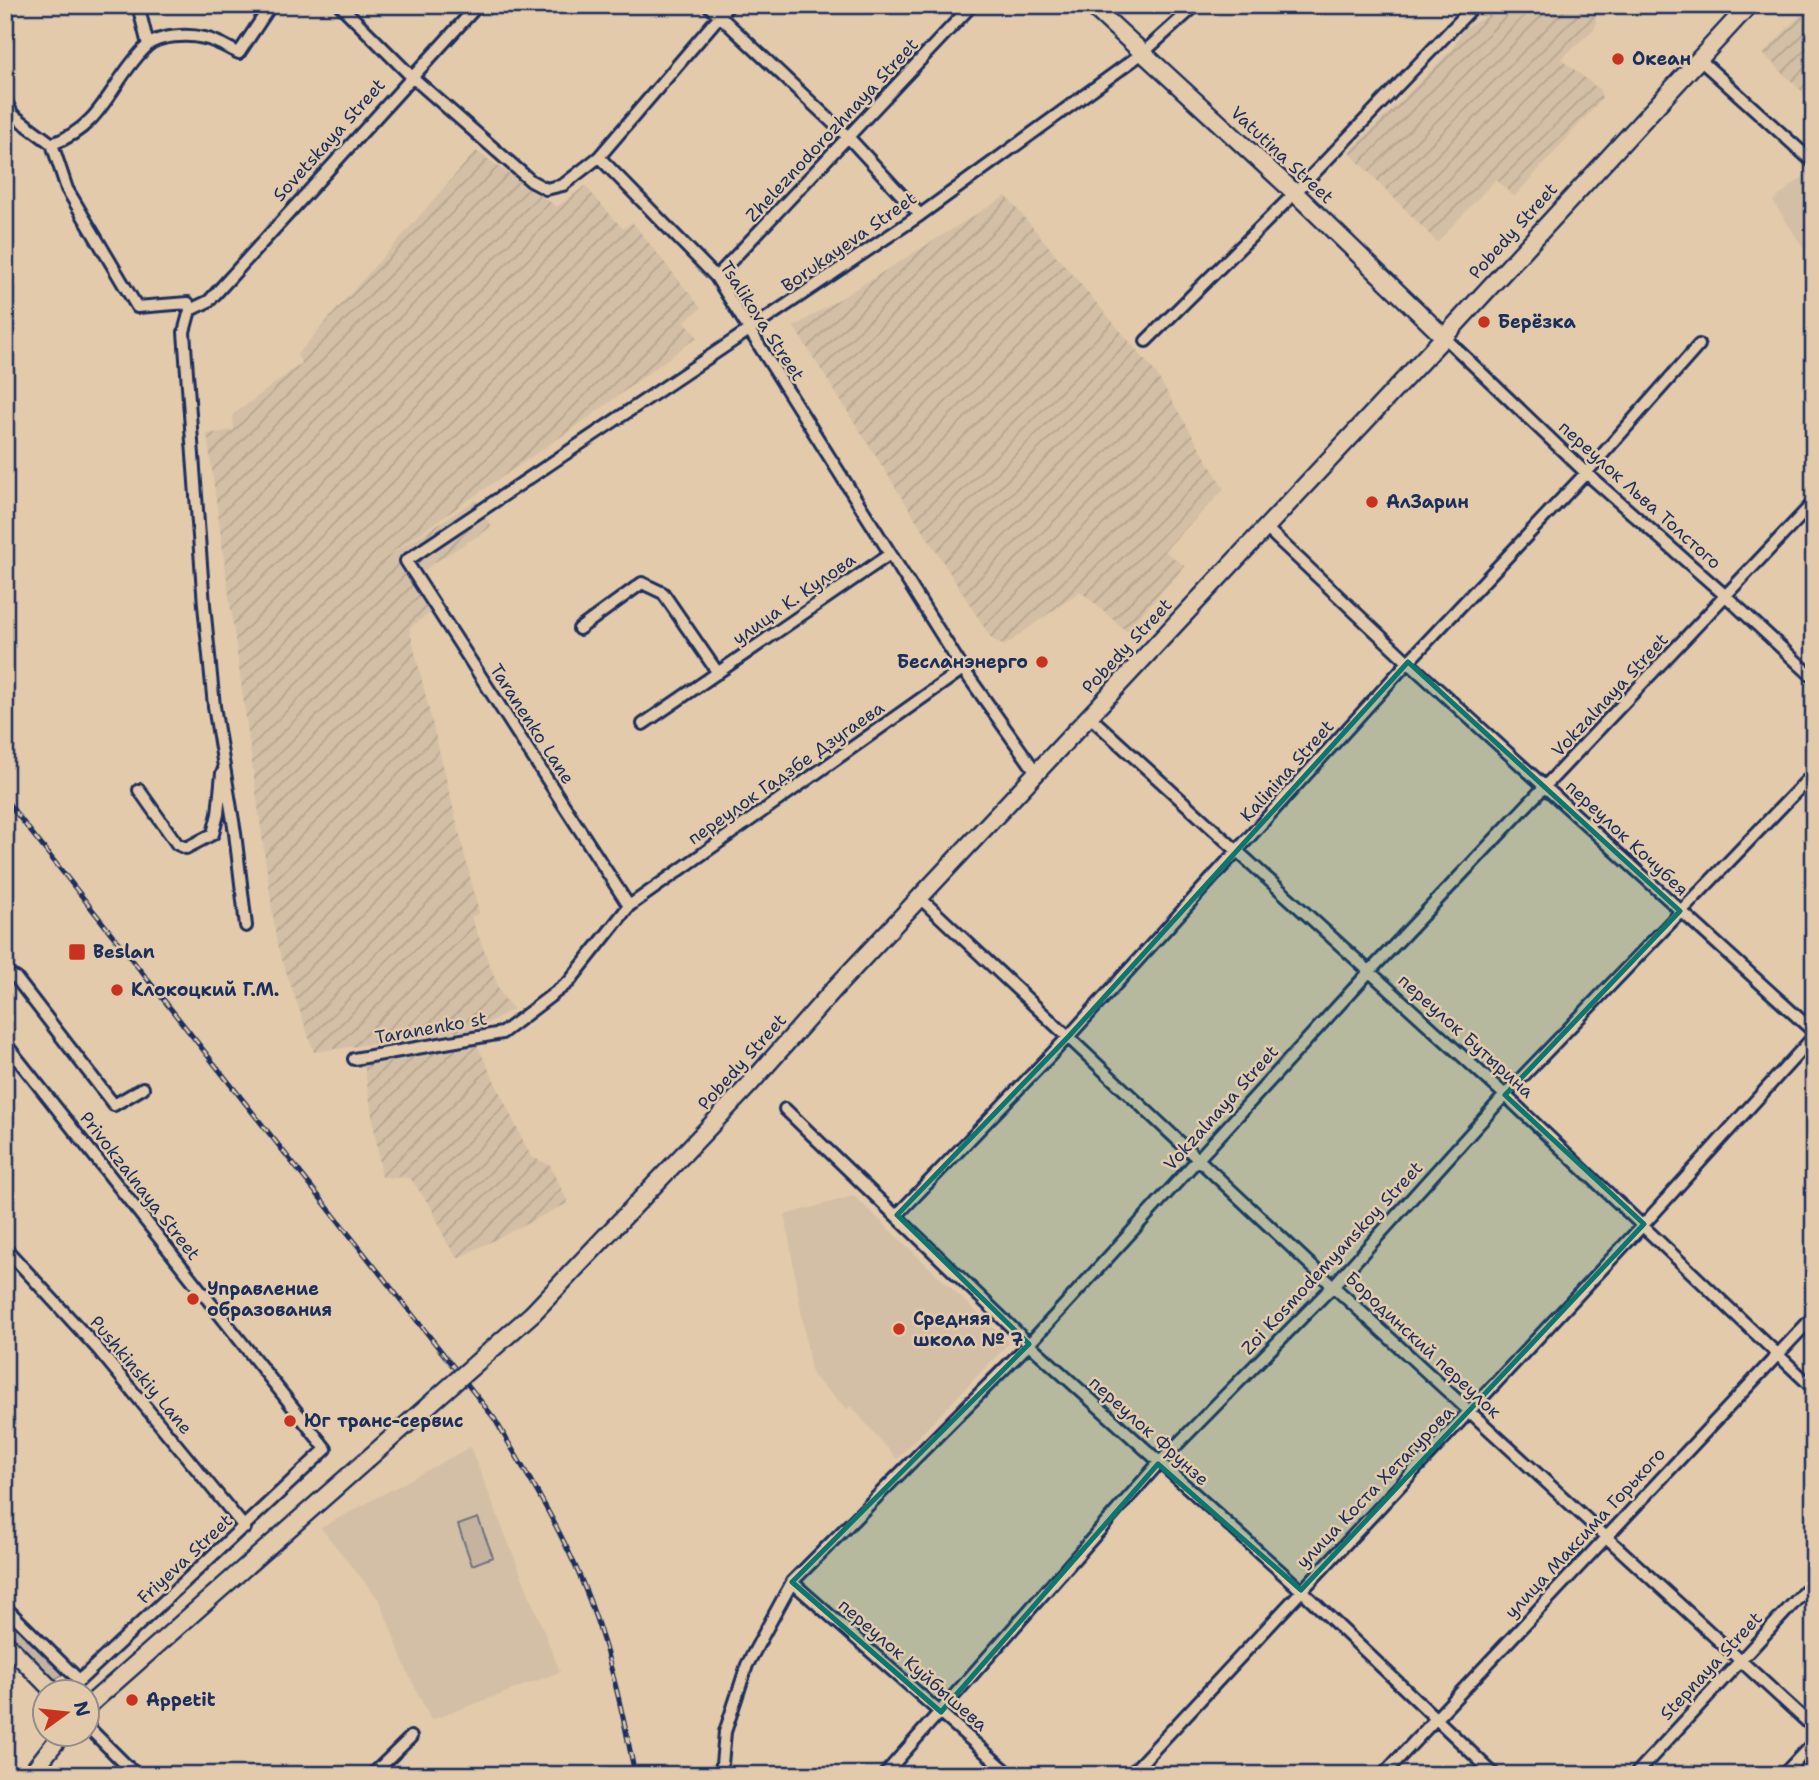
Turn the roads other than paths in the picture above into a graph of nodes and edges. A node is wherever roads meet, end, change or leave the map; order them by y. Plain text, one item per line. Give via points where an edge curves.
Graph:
1 (138, 5) edge
2 (271, 5) edge
3 (340, 5) edge
4 (478, 5) edge
5 (708, 5) edge
6 (729, 5) edge
7 (972, 5) edge
8 (1091, 5) edge
9 (1196, 5) edge
10 (1475, 5) edge
11 (1749, 5) edge
12 (720, 16) junction
13 (148, 45) junction
14 (1144, 52) junction
15 (1699, 59) junction
16 (411, 76) junction
17 (5, 100) edge
18 (850, 139) junction
19 (52, 144) junction
20 (598, 157) junction
21 (1814, 163) edge
22 (1295, 193) junction
23 (920, 215) junction
24 (716, 277) junction
25 (190, 310) junction
26 (750, 332) junction
27 (1444, 337) junction
28 (1146, 341) dead end
29 (1699, 345) dead end
30 (1586, 473) junction
31 (1814, 502) edge
32 (1264, 526) junction
33 (890, 554) junction
34 (406, 561) joint
35 (1727, 597) junction
36 (579, 629) dead end
37 (1408, 662) junction
38 (963, 669) junction
39 (718, 673) junction
40 (1814, 678) edge
41 (1089, 716) junction
42 (643, 724) dead end
43 (223, 763) junction
44 (1036, 772) junction
45 (1814, 773) edge
46 (1546, 787) junction
47 (139, 790) dead end
48 (1238, 852) junction
49 (920, 898) junction
50 (629, 906) junction
51 (1680, 911) junction
52 (246, 926) dead end
53 (1370, 971) junction
54 (5, 973) edge
55 (1814, 1034) edge
56 (1069, 1036) junction
57 (5, 1043) edge
58 (354, 1059) dead end
59 (143, 1088) dead end
60 (1505, 1095) junction
61 (785, 1109) dead end
62 (1198, 1160) junction
63 (897, 1215) junction
64 (1644, 1224) junction
65 (5, 1248) edge
66 (1334, 1286) junction
67 (1814, 1316) edge
68 (1029, 1345) junction
69 (1779, 1354) junction
70 (1814, 1388) edge
71 (1470, 1412) junction
72 (326, 1449) joint
73 (1158, 1464) junction
74 (245, 1528) junction
75 (1606, 1535) junction
76 (1814, 1581) edge
77 (792, 1582) junction
78 (1300, 1590) junction
79 (5, 1607) edge
80 (5, 1643) edge
81 (1741, 1660) junction
82 (40, 1678) edge
83 (77, 1678) edge
84 (81, 1678) edge
85 (102, 1694) edge
86 (941, 1712) junction
87 (1434, 1719) junction
88 (1814, 1728) edge
89 (411, 1737) dead end
90 (102, 1741) edge
91 (1814, 1742) edge
92 (51, 1748) edge
93 (30, 1775) edge
94 (136, 1775) edge
95 (372, 1775) edge
96 (721, 1775) edge
97 (884, 1775) edge
98 (1010, 1775) edge
99 (1130, 1775) edge
100 (1383, 1775) edge
101 (1495, 1775) edge
102 (1635, 1775) edge
103 (1783, 1775) edge

1 - 13 street
2 - 13 street via 239,53 204,37 163,38
3 - 16 street
4 - 16 street, Sovetskaya Street
5 - 12 street
6 - 12 street
7 - 18 street, Zheleznodorozhnaya Street
8 - 14 main road, Vatutina Street
9 - 14 street, Borukayeva Street
10 - 22 street
11 - 15 main road, Pobedy Street
12 - 18 street
12 - 20 street
13 - 19 street via 94,119
14 - 22 main road, Vatutina Street
14 - 23 street, Borukayeva Street
15 - 21 street
15 - 27 main road, Pobedy Street
16 - 20 street via 531,181 547,189 563,185
16 - 25 street, Sovetskaya Street via 209,301
17 - 19 street via 13,115
18 - 23 street
18 - 24 street, Zheleznodorozhnaya Street
19 - 25 street via 67,188 137,307 188,303
20 - 24 street, Tsalikova Street
22 - 27 main road, Vatutina Street
22 - 28 street
23 - 26 street, Borukayeva Street
24 - 26 street, Tsalikova Street
25 - 43 street via 184,332 191,454
26 - 33 street, Tsalikova Street
26 - 34 street, Borukayeva Street
27 - 30 street, переулок Льва Толстого
27 - 32 main road, Pobedy Street
29 - 30 street, Kalinina Street
30 - 35 street, переулок Льва Толстого
30 - 37 street, Kalinina Street
31 - 35 street, Vokzalnaya Street
32 - 37 street, переулок Кочубея
32 - 41 main road, Pobedy Street
33 - 38 street, Tsalikova Street
33 - 39 street, улица К. Кулова
34 - 50 street, Taranenko Lane
35 - 40 street, переулок Льва Толстого
35 - 46 street, Vokzalnaya Street
36 - 39 street via 642,583 663,593
37 - 46 street, переулок Кочубея
37 - 48 street, Kalinina Street
38 - 44 street, Tsalikova Street
38 - 50 street, переулок Гадзбе Дзугаева
39 - 42 street, улица К. Кулова
41 - 44 main road, Pobedy Street
41 - 48 street, переулок Бутырина
43 - 47 street via 212,834 186,848 177,844
43 - 52 street
44 - 49 main road, Pobedy Street
45 - 51 street, Zoi Kosmodemyanskoy Street
46 - 51 street, переулок Кочубея
46 - 53 street, Vokzalnaya Street
48 - 53 street, переулок Бутырина
48 - 56 street, Kalinina Street
49 - 56 street, Бородинский переулок
49 - 85 main road, Pobedy Street, bridge via 533,1313
50 - 58 street, Taranenko st via 569,982 502,1033
51 - 55 street, переулок Кочубея
51 - 60 street, Zoi Kosmodemyanskoy Street
53 - 60 street, переулок Бутырина
53 - 62 street, Vokzalnaya Street
54 - 59 street via 16,978 114,1105
55 - 64 street, улица Коста Хетагурова
56 - 62 street, Бородинский переулок
56 - 63 street, Kalinina Street
57 - 72 street, Privokzalnaya Street
60 - 64 street, переулок Бутырина
60 - 66 street, Zoi Kosmodemyanskoy Street
61 - 63 street, переулок Фрунзе
62 - 66 street, Бородинский переулок
62 - 68 street, Vokzalnaya Street
63 - 68 street, переулок Фрунзе
64 - 69 street, переулок Бутырина
64 - 71 street, улица Коста Хетагурова
65 - 74 street, Pushkinskiy Lane via 97,1348
66 - 71 street, Бородинский переулок
66 - 73 street, Zoi Kosmodemyanskoy Street
67 - 69 street, улица Максима Горького
68 - 73 street, переулок Фрунзе
68 - 77 street, Vokzalnaya Street
69 - 70 street, переулок Бутырина
69 - 75 street, улица Максима Горького
71 - 75 street, Бородинский переулок
71 - 78 street, улица Коста Хетагурова
72 - 74 street, Friyeva Street
73 - 78 street, переулок Фрунзе
73 - 86 street, Zoi Kosmodemyanskoy Street
74 - 84 street, Friyeva Street
75 - 81 street, Бородинский переулок
75 - 87 street, улица Максима Горького
76 - 81 street, Stepnaya Street
77 - 86 street, переулок Куйбышева
77 - 96 street, Vokzalnaya Street via 747,1665 725,1732
78 - 87 street, переулок Фрунзе
78 - 99 street, улица Коста Хетагурова
79 - 83 street
80 - 82 main road
81 - 88 street, Бородинский переулок
81 - 102 street, Stepnaya Street
86 - 97 street, Zoi Kosmodemyanskoy Street
86 - 98 street, переулок Куйбышева
87 - 100 street, улица Максима Горького
87 - 101 street, переулок Фрунзе
89 - 95 street
90 - 94 street
91 - 103 street
92 - 93 main road

